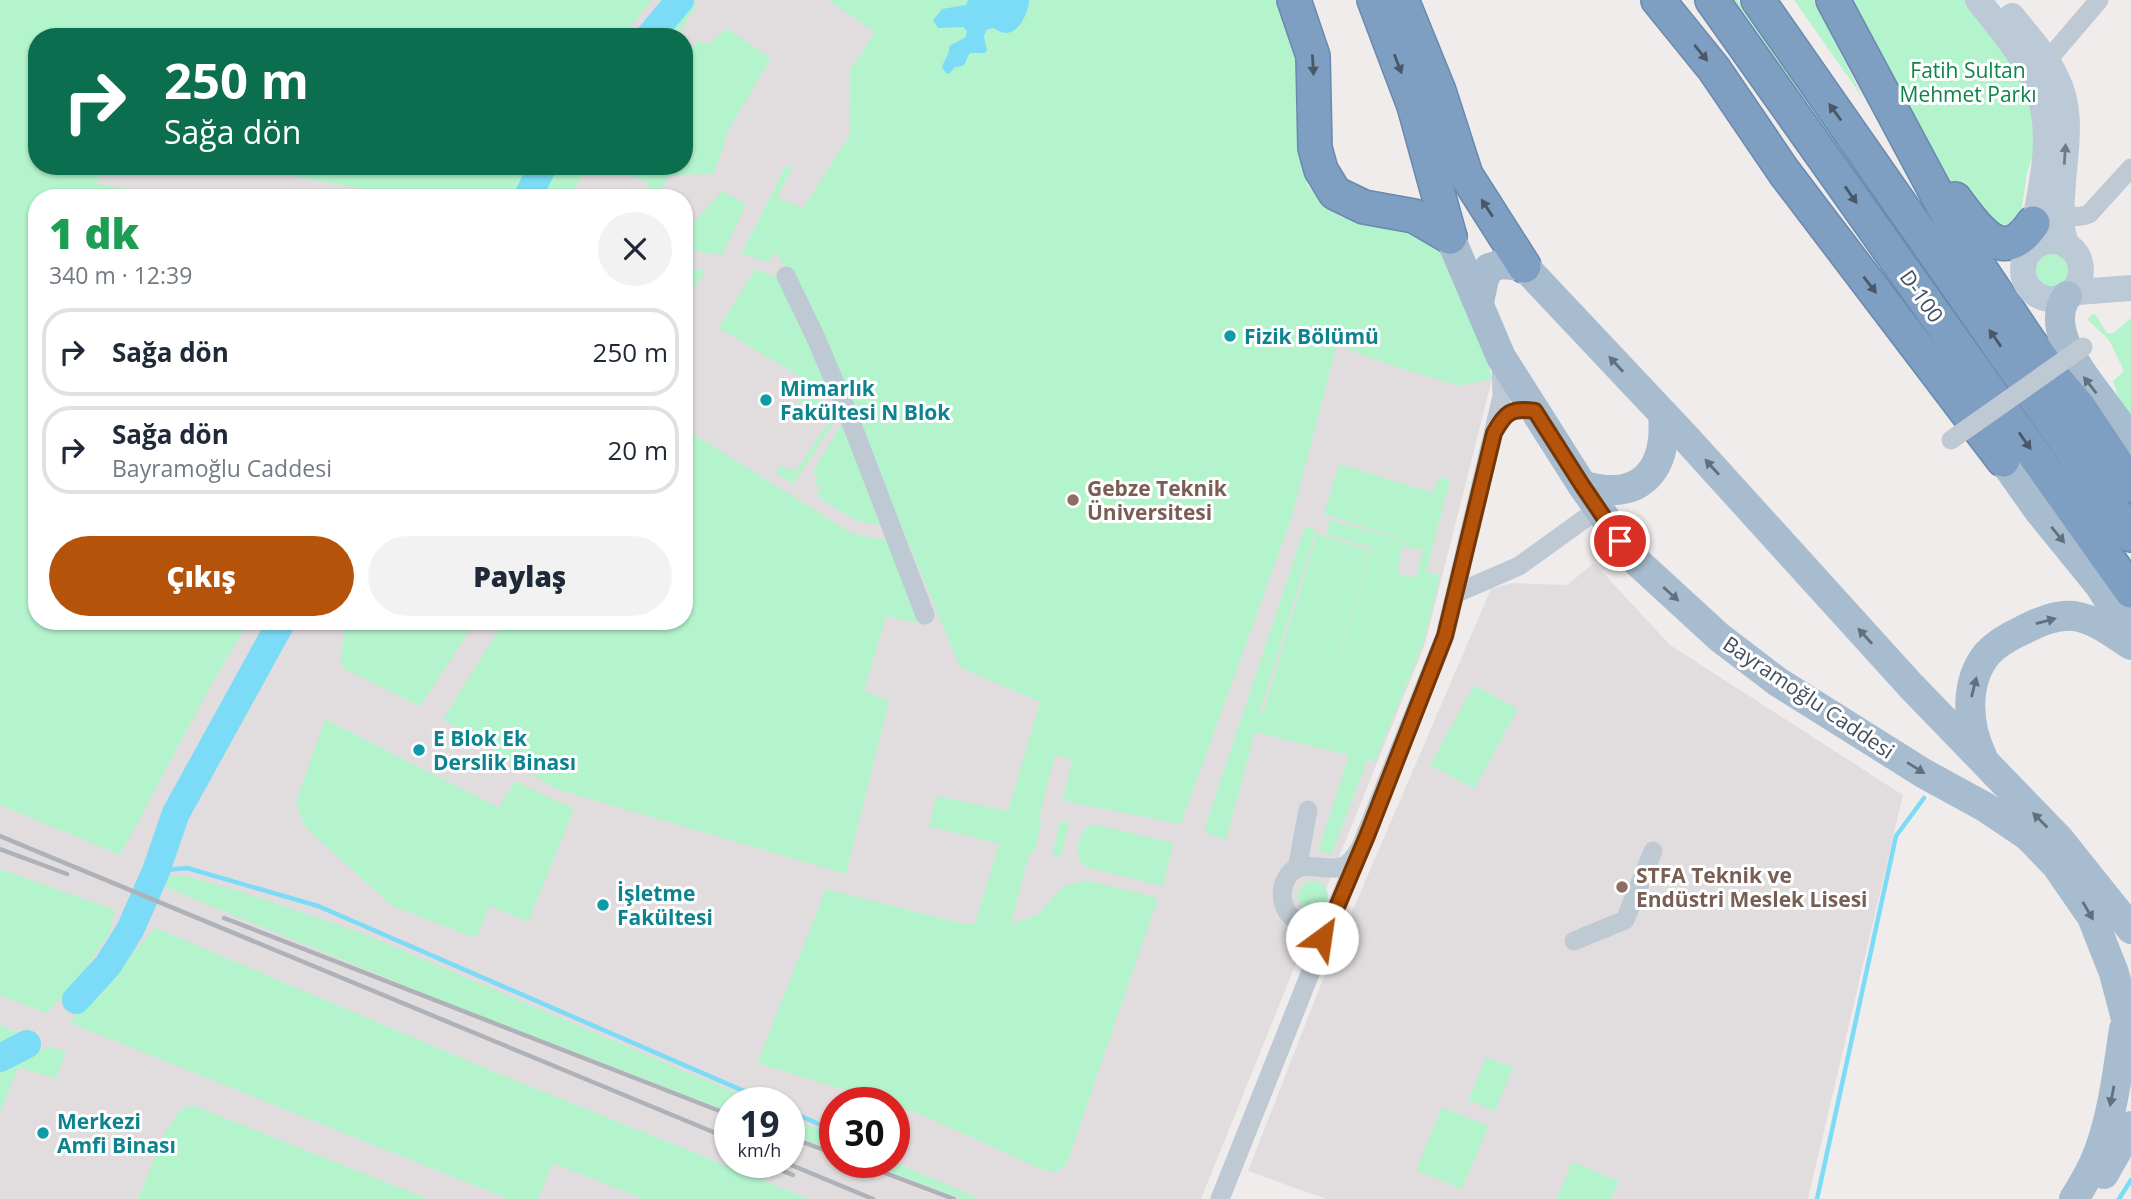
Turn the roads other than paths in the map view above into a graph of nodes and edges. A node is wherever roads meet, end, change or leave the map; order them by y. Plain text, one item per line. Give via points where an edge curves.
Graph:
1 (1294, 0) edge
2 (1374, 0) edge
3 (1402, 0) edge
4 (1658, 0) edge
5 (1689, 0) edge
6 (1713, 0) edge
7 (1758, 0) edge
8 (1833, 0) edge
9 (1978, 0) edge
10 (1999, 0) edge
11 (2099, 0) edge
12 (2047, 61) junction
13 (1894, 115) junction
14 (1826, 159) junction
15 (2131, 168) edge
16 (2062, 202) junction
17 (2093, 212) junction
18 (1450, 237) junction
19 (2054, 242) junction
20 (1524, 266) junction
21 (786, 276) dead end
22 (2128, 288) edge
23 (2067, 296) junction
24 (1479, 302) junction
25 (2083, 348) dead end
26 (1501, 357) junction
27 (1535, 411) junction
28 (1663, 414) junction
29 (1494, 433) junction
30 (1951, 440) dead end
31 (2131, 440) edge
32 (2003, 460) joint
33 (1582, 485) junction
34 (2131, 485) edge
35 (1587, 517) dead end
36 (2131, 535) edge
37 (2131, 592) edge
38 (1457, 593) junction
39 (925, 615) dead end
40 (2131, 636) edge
41 (2131, 645) edge
42 (1989, 768) junction
43 (1308, 810) dead end
44 (1367, 836) junction
45 (1653, 851) dead end
46 (1297, 869) junction
47 (2131, 929) edge
48 (1574, 941) dead end
49 (1320, 947) junction
50 (2128, 1026) edge
51 (2131, 1126) edge
52 (1220, 1199) edge
53 (2074, 1199) edge
54 (2090, 1199) edge

1 -> 18 highway via 1313,56 1315,148 1321,170 1335,192 1364,207 1414,216
2 -> 18 highway via 1415,106
20 -> 3 highway via 1466,175
4 -> 32 highway
5 - 14 highway via 1762,94
6 - 14 highway, D-100 / D-100
36 -> 7 highway, D-100
8 - 13 highway
9 - 19 street via 2037,87 2046,128
10 - 12 street
11 - 12 street
16 -> 12 street via 2067,117 2061,88
13 - 19 highway via 1970,219 1992,240 2008,245 2024,235
13 - 34 highway via 1963,243
14 -> 37 highway, D-100 / D-100
15 - 17 street
16 - 17 street via 2071,216
16 - 19 street
17 - 19 street via 2065,223
18 - 24 main road, Bayramoğlu Caddesi
19 - 22 street via 2099,279
19 - 23 street via 2081,272
19 - 23 street via 2025,260 2024,277 2037,294 2058,299
20 - 24 main road via 1489,268
28 -> 20 main road
21 - 39 street via 846,409
22 - 23 street
31 -> 23 main road via 2082,376 2065,344 2061,322
24 - 26 main road, Bayramoğlu Caddesi
25 - 30 street, bridge
26 - 27 main road, Bayramoğlu Caddesi
26 - 29 street via 1502,396
27 - 29 street via 1511,411
27 - 33 main road, Bayramoğlu Caddesi
28 - 33 main road via 1661,454 1657,466 1642,481 1622,490 1601,491
42 -> 28 main road
29 - 38 street
32 -> 40 main road via 2100,586
33 -> 50 main road, Bayramoğlu Caddesi via 1633,559 1719,637 1778,682 2028,836 2056,865 2092,917
35 - 38 street via 1519,566
38 - 44 street via 1445,636
42 -> 41 main road via 1971,725 1970,700 1979,668 1998,644 2038,622 2064,616 2087,619
47 -> 42 main road via 2060,840
43 - 46 street
44 - 46 street via 1343,866
44 - 49 street
45 - 48 street via 1625,920
46 - 49 street via 1284,885 1284,905 1296,920 1321,933
49 - 52 street
50 -> 53 main road via 2100,1149
51 - 54 main road

